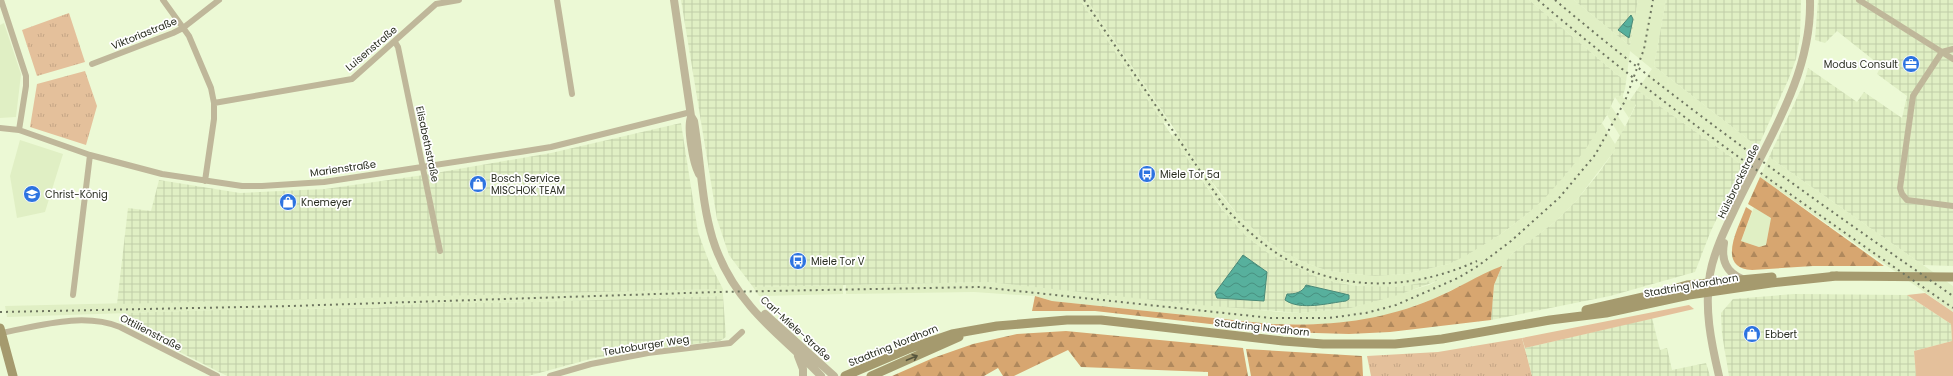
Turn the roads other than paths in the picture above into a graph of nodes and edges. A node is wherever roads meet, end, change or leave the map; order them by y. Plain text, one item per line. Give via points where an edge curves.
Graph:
1 (1, 0) edge
2 (162, 0) edge
3 (219, 0) edge
4 (459, 0) edge
5 (557, 0) edge
6 (674, 0) edge
7 (1810, 0) edge
8 (1859, 0) edge
9 (434, 2) edge
10 (183, 28) junction
11 (395, 42) junction
12 (1953, 49) edge
13 (1942, 52) junction
14 (1953, 59) edge
15 (92, 64) dead end
16 (572, 94) dead end
17 (214, 103) junction
18 (691, 114) junction
19 (0, 128) edge
20 (19, 130) junction
21 (90, 155) junction
22 (423, 167) junction
23 (205, 181) junction
24 (1953, 206) edge
25 (1727, 226) junction
26 (440, 251) dead end
27 (1837, 276) junction
28 (1953, 277) edge
29 (1742, 279) junction
30 (1709, 283) junction
31 (1708, 293) junction
32 (73, 295) dead end
33 (744, 297) junction
34 (1550, 320) junction
35 (1, 330) edge
36 (972, 330) junction
37 (742, 332) dead end
38 (793, 349) junction
39 (874, 375) edge
40 (13, 376) edge
41 (217, 376) edge
42 (550, 376) edge
43 (804, 376) edge
44 (821, 376) edge
45 (834, 376) edge
46 (845, 376) edge
47 (1719, 376) edge

1 - 20 street via 26,76
2 - 10 street
3 - 10 street, Viktoriastraße
4 - 9 street, Luisenstraße
5 - 16 street
6 - 18 street, Carl-Miele-Straße
7 - 25 street, Hülsbrockstraße via 1808,36 1797,80
8 - 13 street
9 - 11 street, Luisenstraße
10 - 15 street, Viktoriastraße
10 - 17 street via 211,88
11 - 17 street, Luisenstraße via 352,79
11 - 22 street, Elisabethstraße
12 - 13 street
13 - 14 street
13 - 24 street via 1913,96 1900,188 1907,200
17 - 23 street
18 - 22 street, Marienstraße via 551,147
18 - 33 street, Carl-Miele-Straße via 701,163 699,174 714,247
19 - 20 street, Marienstraße
20 - 21 street, Marienstraße
21 - 23 street, Marienstraße via 162,174
21 - 32 street
22 - 23 street, Marienstraße via 324,182 262,186
22 - 26 street, Elisabethstraße
25 - 29 street, Stadtring Nordhorn via 1723,258 1726,267
25 - 30 street, Hülsbrockstraße via 1714,258
27 - 28 main road, Stadtring Nordhorn
27 - 29 main road, Stadtring Nordhorn
27 - 31 main road, Stadtring Nordhorn
29 - 30 main road, Stadtring Nordhorn
30 - 31 street, Hülsbrockstraße
30 - 34 main road, Stadtring Nordhorn via 1688,285
31 - 34 main road, Stadtring Nordhorn via 1606,313
31 - 47 street, Hülsbrockstraße via 1710,335
33 - 38 street, Carl-Miele-Straße
33 - 45 street, Carl-Miele-Straße
34 - 36 main road, Stadtring Nordhorn via 1442,339 1395,344 1283,341 1101,320 1067,320
35 - 40 main road
35 - 41 street, Ottilienstraße via 67,321 103,322 120,327
39 -> 36 main road, Stadtring Nordhorn
36 - 46 main road, Stadtring Nordhorn via 908,349
37 - 42 street, Teutoburger Weg via 730,343 650,353 591,364
38 - 43 street via 801,360
38 - 44 street, Carl-Miele-Straße

